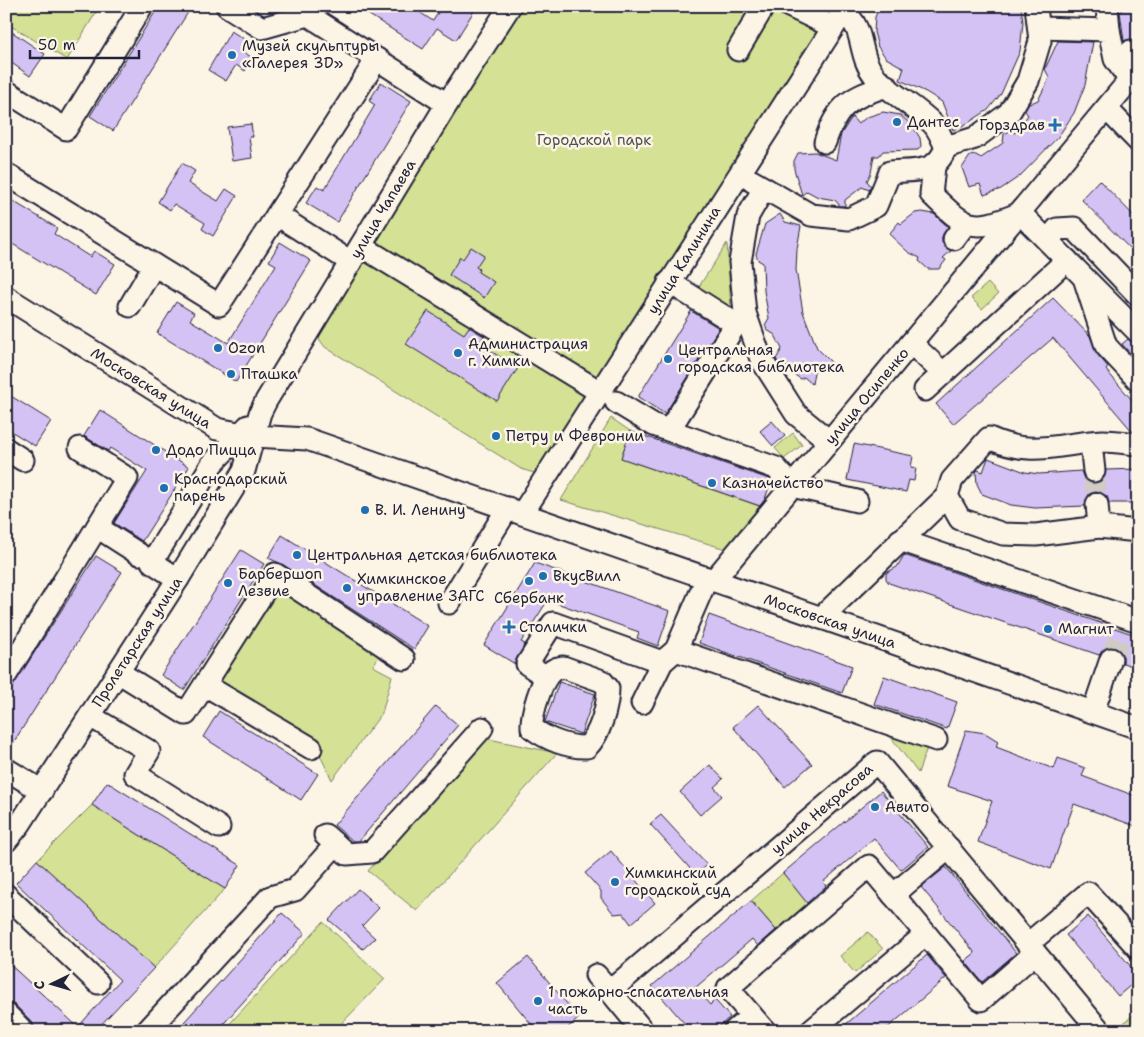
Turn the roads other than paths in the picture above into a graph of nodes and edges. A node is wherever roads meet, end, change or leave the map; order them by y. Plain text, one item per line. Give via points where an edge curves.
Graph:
1 (142, 6) edge
2 (227, 6) edge
3 (510, 6) edge
4 (764, 6) edge
5 (789, 6) edge
6 (1036, 6) edge
7 (1108, 6) edge
8 (311, 11) edge
9 (841, 15) edge
10 (1040, 28) junction
11 (1109, 30) junction
12 (738, 50) dead end
13 (377, 59) junction
14 (1134, 64) edge
15 (887, 86) junction
16 (6, 91) edge
17 (447, 104) junction
18 (1107, 109) junction
19 (1135, 138) edge
20 (825, 142) dead end
21 (946, 147) junction
22 (934, 167) junction
23 (740, 172) junction
24 (6, 174) edge
25 (764, 188) junction
26 (1020, 213) junction
27 (277, 215) junction
28 (1048, 241) junction
29 (356, 254) junction
30 (1068, 260) junction
31 (154, 265) junction
32 (1120, 276) junction
33 (1084, 277) junction
34 (669, 282) junction
35 (1138, 295) edge
36 (1103, 296) junction
37 (6, 297) edge
38 (130, 306) dead end
39 (1138, 332) edge
40 (912, 343) junction
41 (943, 373) junction
42 (1138, 380) edge
43 (924, 390) dead end
44 (608, 397) junction
45 (669, 430) junction
46 (247, 435) junction
47 (829, 441) junction
48 (1092, 443) junction
49 (1138, 444) edge
50 (80, 448) dead end
51 (1094, 471) tunnel mouth
52 (792, 486) junction
53 (947, 496) junction
54 (857, 501) dead end
55 (1097, 504) tunnel mouth
56 (515, 511) junction
57 (97, 527) junction
58 (1099, 527) junction
59 (1138, 531) edge
60 (900, 540) junction
61 (139, 554) dead end
62 (178, 579) junction
63 (710, 579) junction
64 (449, 603) dead end
65 (821, 618) junction
66 (1129, 623) edge
67 (669, 656) junction
68 (404, 659) dead end
69 (1111, 659) tunnel mouth
70 (118, 672) junction
71 (6, 674) edge
72 (546, 677) dead end
73 (205, 685) junction
74 (642, 703) dead end
75 (1093, 712) junction
76 (90, 716) junction
77 (482, 728) dead end
78 (1138, 728) edge
79 (936, 740) dead end
80 (311, 748) dead end
81 (6, 769) edge
82 (42, 791) junction
83 (219, 826) dead end
84 (6, 841) edge
85 (948, 848) junction
86 (893, 894) junction
87 (6, 895) edge
88 (926, 934) junction
89 (1032, 948) junction
90 (1138, 948) edge
91 (596, 975) dead end
92 (98, 983) dead end
93 (610, 991) junction
94 (6, 1014) edge
95 (759, 1023) edge
96 (23, 1031) edge
97 (147, 1031) edge
98 (643, 1031) edge
99 (734, 1031) edge
100 (811, 1031) edge
101 (1100, 1031) edge

1 - 16 street via 66,129
2 - 8 street via 262,28
3 - 17 street, улица Чапаева
4 - 12 street
5 - 9 street
6 - 10 street
7 - 11 street
8 - 13 street
9 - 15 street via 852,18 867,65
9 - 23 street, улица Калинина
10 - 11 street
10 - 21 street via 1040,41 1028,80 1009,113 975,138
11 - 14 street via 1115,59
13 - 17 street
13 - 27 street
14 - 18 street, улица Осипенко
15 - 20 street via 861,94 844,105 832,120
15 - 21 street via 934,125
17 - 29 street, улица Чапаева
18 - 19 street
18 - 26 street, улица Осипенко
21 - 22 street
22 - 25 street via 890,172 876,206 849,219 810,215
22 - 26 street via 931,194 958,220 960,231
23 - 25 street
23 - 34 street, улица Калинина
24 - 31 street
25 - 47 street via 748,216 740,262 745,313 761,360 796,414
26 - 28 street
26 - 40 street, улица Осипенко
27 - 29 street
27 - 31 street via 219,305
28 - 30 street
28 - 32 street via 1057,229 1074,228
29 - 44 street
29 - 46 street, улица Чапаева
30 - 33 street
30 - 41 street
31 - 38 street
32 - 35 street
32 - 36 street
33 - 36 street
33 - 42 street via 1106,346
34 - 44 street, улица Калинина
34 - 45 street via 736,324
36 - 39 street
37 - 46 street, Московская улица via 217,429
40 - 41 street
40 - 47 street, улица Осипенко
41 - 43 street
44 - 45 street via 654,425
44 - 56 street, улица Калинина
45 - 52 street via 776,468
46 - 56 street, Московская улица via 307,439
46 - 62 street, Пролетарская улица via 244,471
46 - 62 street via 212,464 152,562
47 - 52 street, улица Осипенко
48 - 49 street
48 - 51 street
48 - 53 street via 1044,450 1007,446 989,438 952,480
50 - 57 street via 127,478
52 - 54 street
52 - 63 street, улица Осипенко
53 - 58 street via 960,519 1003,534 1052,534
53 - 60 street
55 - 58 street
56 - 63 street, Московская улица
56 - 64 street, улица Калинина
57 - 61 street
57 - 71 street
58 - 59 street
60 - 65 street
60 - 66 street
62 - 70 street, Пролетарская улица
63 - 65 street, Московская улица
63 - 67 street, улица Осипенко
65 - 75 street, Московская улица
67 - 72 street via 553,623 527,664
67 - 74 street, улица Осипенко
67 - 79 street
68 - 73 street via 275,574
69 - 75 street
70 - 73 street via 186,714
70 - 76 street, Пролетарская улица
73 - 80 street
75 - 78 street, Московская улица
76 - 82 street, Пролетарская улица
76 - 83 street via 149,751 135,774
77 - 97 street via 372,852 347,854 330,840 295,890 270,897
81 - 82 street
82 - 84 street, Пролетарская улица
85 - 86 street
85 - 89 street, улица Некрасова
85 - 93 street, улица Некрасова via 877,762
86 - 88 street
86 - 95 street via 869,866 728,988
87 - 92 street
88 - 89 street via 981,1000
88 - 100 street
89 - 90 street via 1088,893
89 - 101 street, улица Некрасова
91 - 93 street
93 - 98 street
94 - 96 street
95 - 99 street

